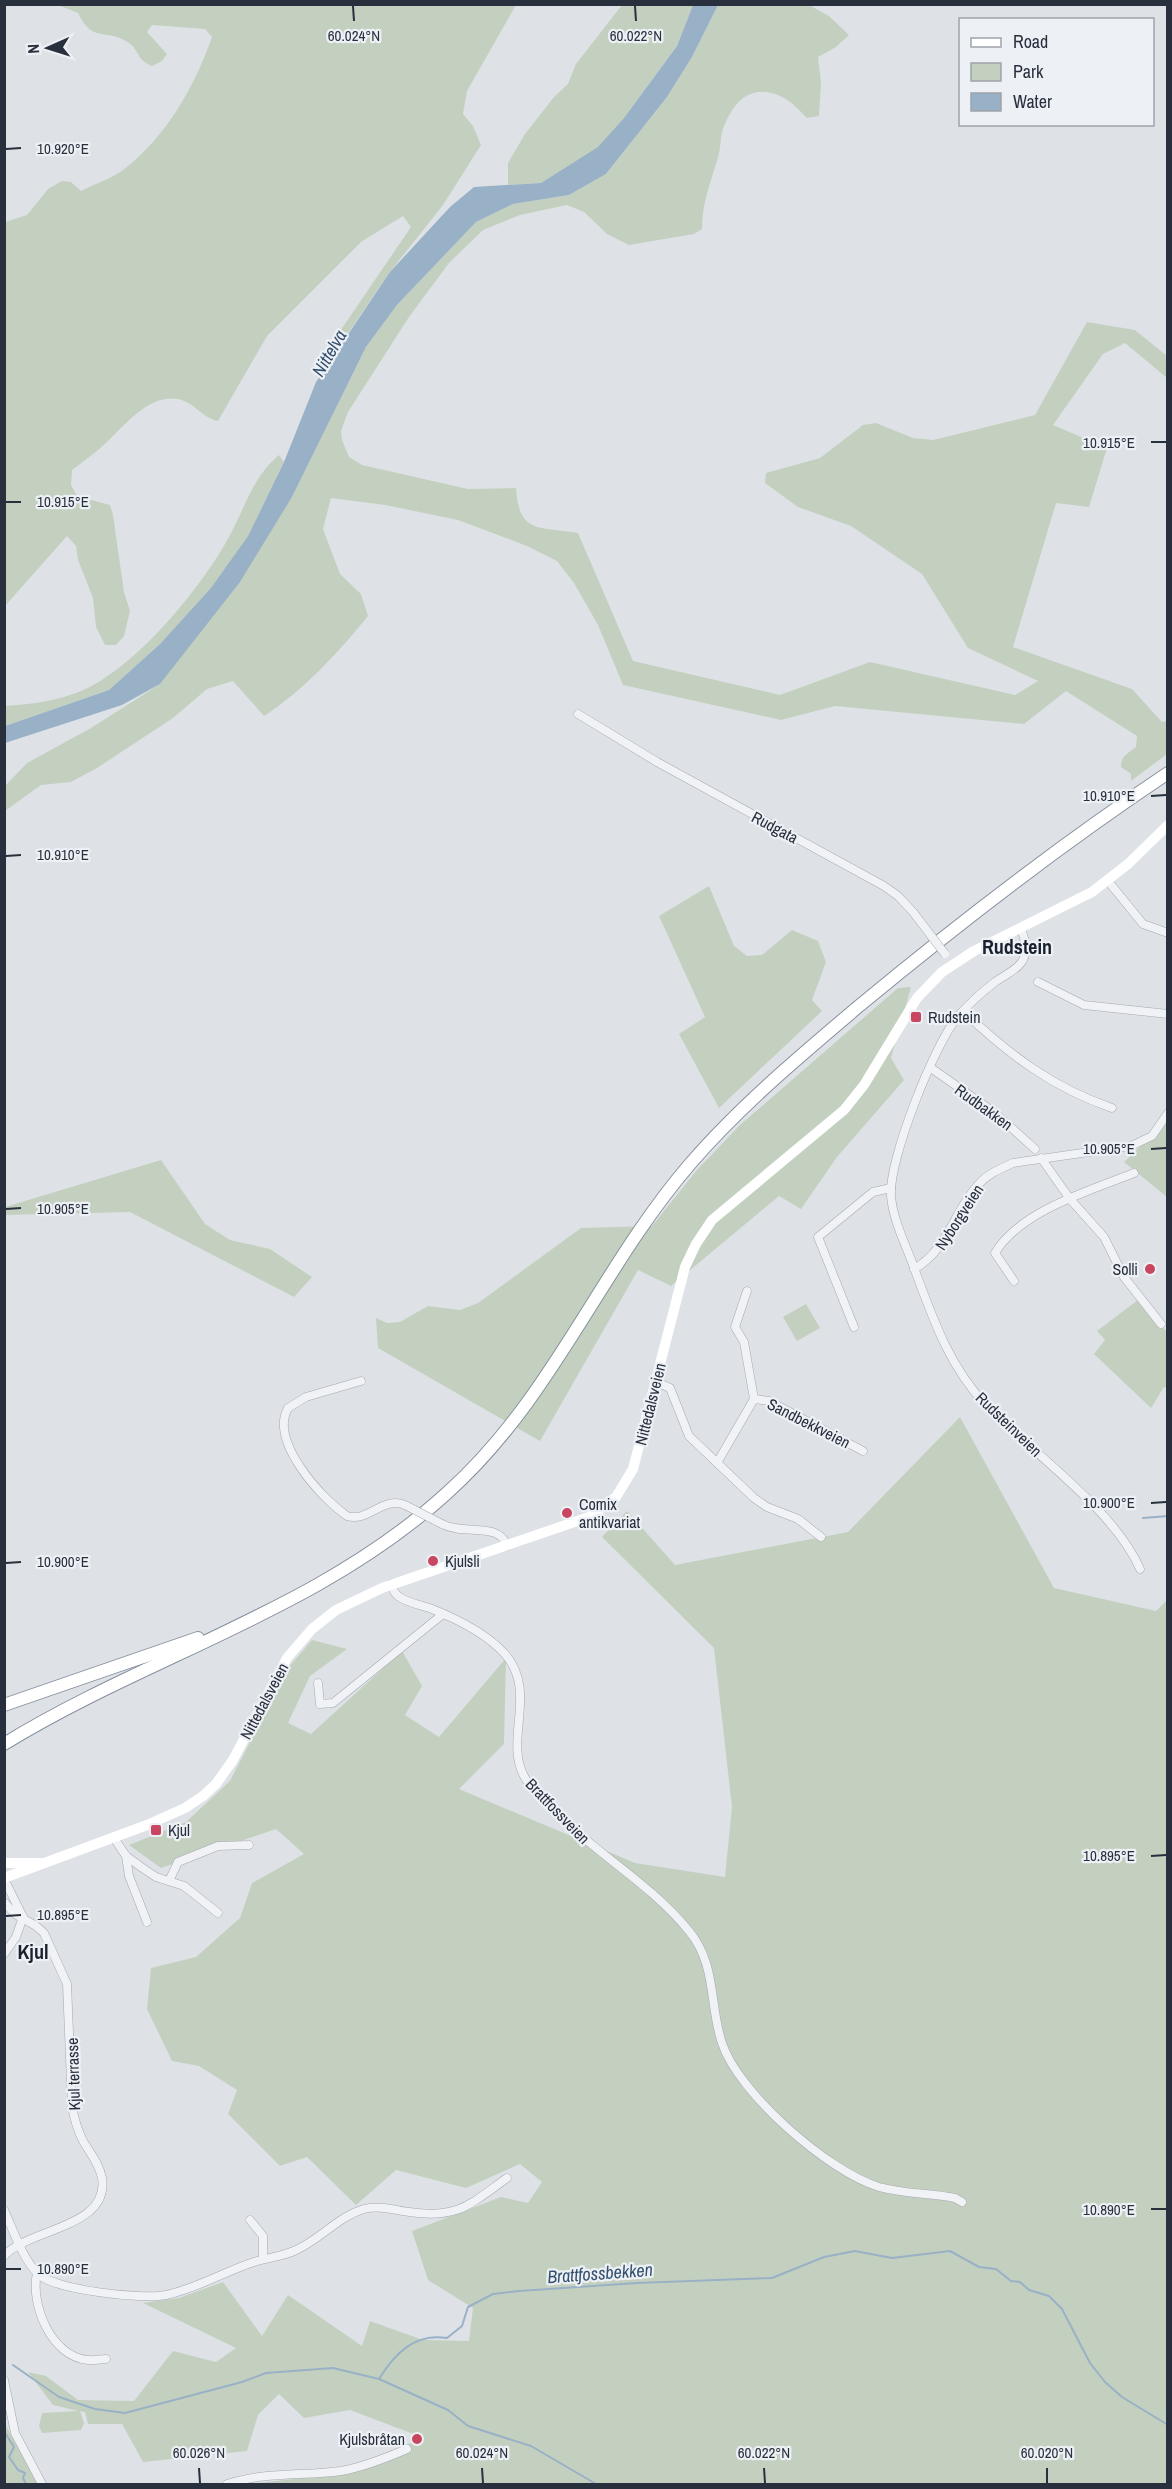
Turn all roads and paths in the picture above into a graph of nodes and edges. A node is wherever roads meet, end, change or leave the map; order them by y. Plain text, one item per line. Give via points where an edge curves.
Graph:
1 (578, 714) dead end
2 (1167, 764) edge
3 (1167, 773) edge
4 (1167, 825) edge
5 (1108, 881) junction
6 (1021, 928) junction
7 (1167, 933) edge
8 (952, 964) junction
9 (1038, 982) dead end
10 (963, 1011) junction
11 (1167, 1014) edge
12 (931, 1068) junction
13 (1112, 1108) dead end
14 (1167, 1113) edge
15 (1035, 1149) dead end
16 (1041, 1158) junction
17 (1134, 1173) dead end
18 (891, 1188) junction
19 (1070, 1199) junction
20 (914, 1269) junction
21 (1014, 1281) dead end
22 (747, 1291) dead end
23 (1161, 1323) dead end
24 (854, 1327) dead end
25 (361, 1382) dead end
26 (656, 1382) junction
27 (754, 1400) junction
28 (863, 1450) dead end
29 (717, 1463) junction
30 (821, 1537) dead end
31 (507, 1546) junction
32 (1140, 1569) dead end
33 (391, 1584) junction
34 (443, 1614) junction
35 (198, 1638) junction
36 (165, 1658) junction
37 (318, 1683) dead end
38 (4, 1705) edge
39 (4, 1744) edge
40 (114, 1838) junction
41 (249, 1845) dead end
42 (126, 1856) junction
43 (4, 1863) edge
44 (44, 1863) junction
45 (4, 1871) edge
46 (4, 1878) edge
47 (169, 1881) junction
48 (4, 1902) edge
49 (218, 1913) dead end
50 (22, 1917) junction
51 (147, 1922) dead end
52 (4, 1954) edge
53 (507, 2178) dead end
54 (962, 2202) dead end
55 (4, 2210) edge
56 (250, 2220) dead end
57 (20, 2245) junction
58 (4, 2256) edge
59 (263, 2259) junction
60 (37, 2273) junction
61 (106, 2359) dead end
62 (4, 2380) edge
63 (407, 2449) dead end
64 (42, 2484) edge
65 (227, 2484) edge

1 - 8 street, Rudgata, bridge via 657,762 884,886 913,912
2 - 35 highway via 1050,846 929,939 807,1041 720,1121 634,1225 524,1399 442,1488 385,1534 334,1568
3 - 36 highway via 1054,852 925,952 826,1033 738,1113 655,1208 525,1409 479,1462 432,1507 338,1574 189,1650
4 - 5 main road, Nittedalsveien
5 - 6 main road, Nittedalsveien
5 - 7 street via 1143,924
6 - 8 main road, Nittedalsveien
6 - 10 street, Rudsteinveien via 1026,945 1021,962
8 - 26 main road, Nittedalsveien via 917,998 844,1110 732,1200 706,1227 685,1268
9 - 11 street via 1084,1005
10 - 12 street, Rudsteinveien via 942,1042
10 - 13 street via 1048,1080 1076,1096
12 - 15 street, Rudbakken via 995,1113
12 - 18 street, Rudsteinveien via 899,1144
14 - 16 street, Nyborgveien via 1152,1136 1131,1146
16 - 19 street
16 - 20 street, Nyborgveien via 1013,1163 978,1184 937,1251 928,1262
17 - 19 street
18 - 20 street, Rudsteinveien via 895,1216
18 - 24 street via 873,1192 818,1237
19 - 21 street via 1034,1217 1000,1245 995,1253
19 - 23 street via 1104,1237 1124,1277
20 - 32 street, Rudsteinveien via 941,1340 966,1381 1124,1539
22 - 27 street, Sandbekkveien via 735,1327 744,1342
25 - 31 street, bridge via 306,1397 288,1408 283,1422 303,1472 346,1516 358,1516 390,1502 464,1531 499,1533
26 - 29 street via 670,1388 689,1436
26 - 31 main road, Nittedalsveien via 637,1458 616,1497 589,1517
27 - 28 street, Sandbekkveien via 769,1401
27 - 29 street, Sandbekkveien
29 - 30 street via 767,1507 798,1519
31 - 33 main road, Nittedalsveien
33 - 34 street, Brattfossveien via 398,1596
33 - 40 main road, Nittedalsveien via 336,1610 303,1638 280,1669 228,1768 208,1791 177,1812
34 - 37 street via 333,1703 320,1704
34 - 54 street, Brattfossveien via 486,1636 509,1660 520,1692 517,1758 525,1779 571,1828 642,1885 690,1932 706,1962 721,2042 735,2071 803,2142 841,2169 878,2187
35 - 36 highway
35 - 38 highway
36 - 39 highway
40 - 42 street
40 - 44 main road, Nittedalsveien
41 - 47 street via 218,1846 189,1857 178,1862
42 - 47 street via 156,1877
42 - 51 street via 129,1876
43 - 44 main road, Nittedalsveien
44 - 46 main road, Nittedalsveien
45 - 46 main road
46 - 50 street, Kjul terrasse
47 - 49 street via 184,1886
48 - 50 street, Kjul terrasse
50 - 52 street via 16,1937
50 - 57 street, Kjul terrasse via 44,1933 67,1984 72,2106 76,2125 98,2165 102,2191 99,2202 82,2217
53 - 59 street via 451,2214 365,2209 350,2214 294,2251
55 - 57 street
56 - 59 street via 263,2236
57 - 58 street, Kjul terrasse
57 - 60 street
59 - 60 street via 164,2296 97,2292 59,2285
60 - 61 street via 37,2306 49,2331 77,2356
62 - 64 street via 15,2433
63 - 65 street via 342,2470

